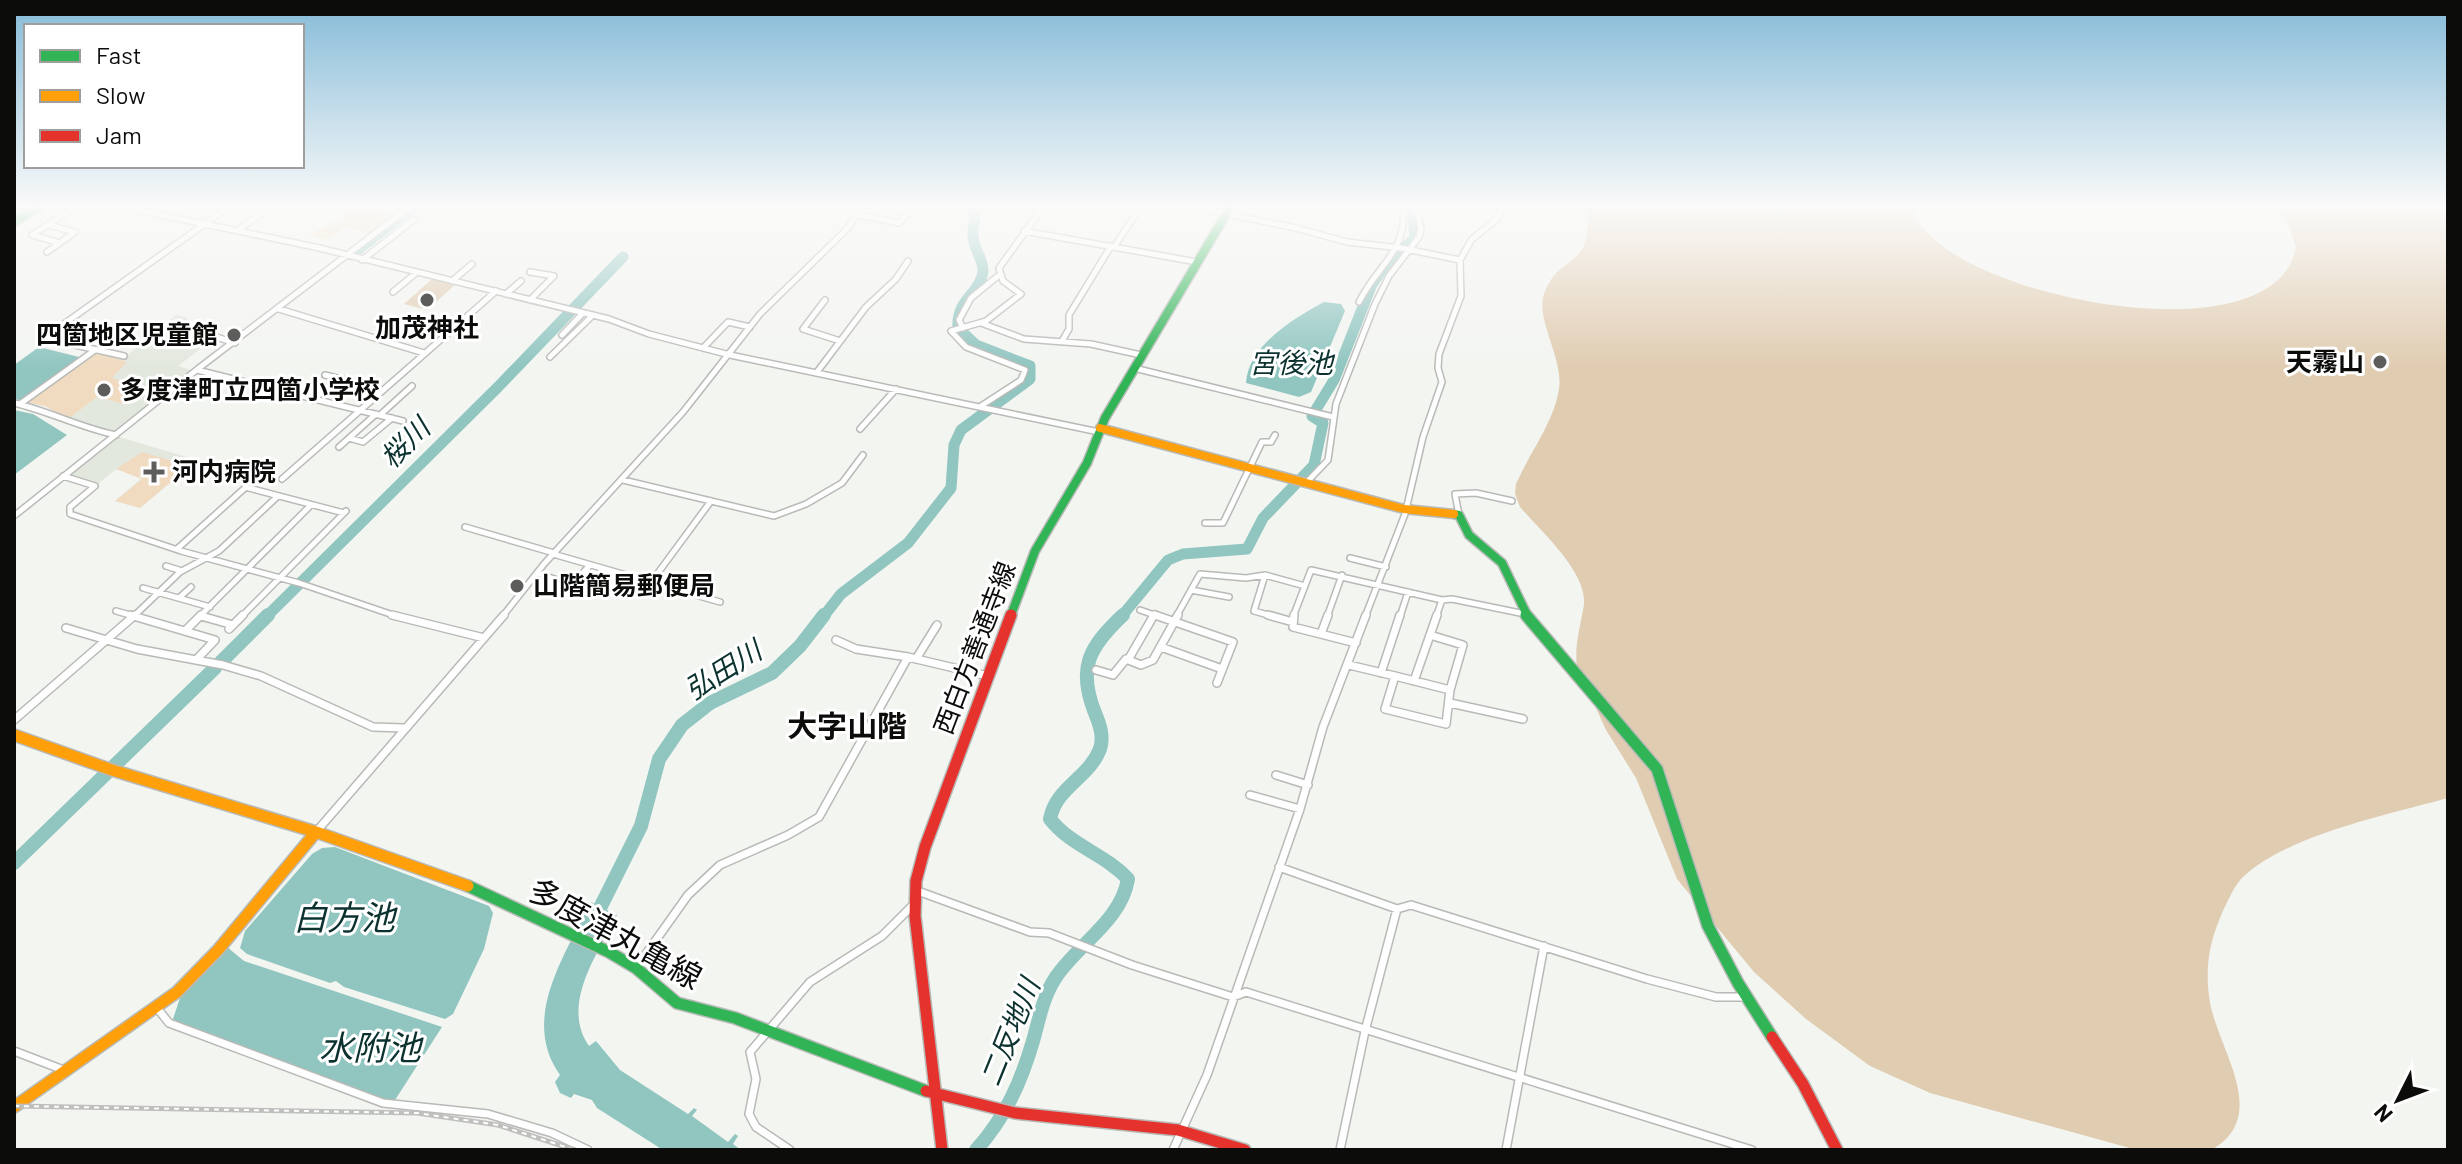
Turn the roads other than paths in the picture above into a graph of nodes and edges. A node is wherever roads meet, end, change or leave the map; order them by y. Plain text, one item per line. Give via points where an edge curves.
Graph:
1 (154, 260) edge
2 (341, 260) edge
3 (363, 260) edge
4 (816, 260) edge
5 (1002, 260) edge
6 (1103, 260) edge
7 (1188, 260) edge
8 (1387, 260) edge
9 (1401, 260) edge
10 (1460, 260) edge
11 (908, 261) dead end
12 (1197, 262) joint
13 (472, 264) dead end
14 (530, 272) dead end
15 (416, 273) junction
16 (998, 276) junction
17 (452, 281) junction
18 (521, 281) dead end
19 (496, 291) junction
20 (393, 292) dead end
21 (506, 294) junction
22 (530, 300) junction
23 (825, 300) dead end
24 (1359, 302) dead end
25 (279, 309) junction
26 (583, 313) junction
27 (593, 315) junction
28 (980, 323) junction
29 (750, 327) junction
30 (963, 328) junction
31 (198, 331) dead end
32 (562, 335) dead end
33 (840, 341) junction
34 (1062, 341) junction
35 (235, 343) junction
36 (551, 343) dead end
37 (562, 345) junction
38 (703, 348) junction
39 (95, 349) junction
40 (424, 353) junction
41 (730, 355) junction
42 (1141, 355) junction
43 (124, 356) dead end
44 (550, 357) dead end
45 (1134, 368) junction
46 (197, 370) junction
47 (817, 372) junction
48 (325, 375) dead end
49 (338, 378) junction
50 (361, 384) dead end
51 (412, 386) dead end
52 (896, 389) junction
53 (313, 400) junction
54 (17, 403) edge
55 (981, 406) junction
56 (361, 411) junction
57 (378, 414) junction
58 (1333, 417) junction
59 (392, 418) junction
60 (403, 421) dead end
61 (860, 429) dead end
62 (1100, 430) junction
63 (116, 435) junction
64 (1275, 435) dead end
65 (349, 438) junction
66 (339, 447) dead end
67 (863, 455) dead end
68 (1250, 468) junction
69 (63, 476) junction
70 (282, 479) dead end
71 (623, 480) junction
72 (1304, 484) junction
73 (278, 496) junction
74 (711, 501) junction
75 (1512, 501) dead end
76 (311, 505) junction
77 (1404, 509) junction
78 (1459, 515) junction
79 (14, 516) edge
80 (1205, 523) dead end
81 (465, 527) dead end
82 (177, 549) junction
83 (554, 554) junction
84 (207, 558) junction
85 (1350, 558) dead end
86 (590, 565) junction
87 (166, 566) dead end
88 (1386, 567) junction
89 (246, 568) junction
90 (182, 571) junction
91 (537, 573) junction
92 (1265, 575) junction
93 (1342, 575) junction
94 (281, 578) junction
95 (652, 581) junction
96 (1380, 585) junction
97 (1305, 586) junction
98 (191, 587) dead end
99 (143, 588) dead end
100 (1191, 590) junction
101 (159, 592) junction
102 (1408, 592) junction
103 (1229, 597) dead end
104 (179, 598) junction
105 (1442, 600) junction
106 (720, 602) dead end
107 (210, 607) junction
108 (1140, 610) dead end
109 (116, 611) dead end
110 (1155, 614) junction
111 (1525, 614) junction
112 (134, 615) junction
113 (201, 616) junction
114 (1172, 620) junction
115 (1293, 622) junction
116 (937, 625) dead end
117 (66, 628) dead end
118 (185, 631) junction
119 (1321, 634) junction
120 (1430, 635) junction
121 (484, 638) junction
122 (106, 640) junction
123 (836, 640) dead end
124 (1356, 643) junction
125 (1161, 647) junction
126 (912, 658) junction
127 (196, 660) junction
128 (1128, 660) junction
129 (1349, 665) junction
130 (1222, 669) junction
131 (1096, 670) dead end
132 (1381, 673) junction
133 (988, 676) junction
134 (1395, 676) junction
135 (1414, 681) junction
136 (1217, 683) dead end
137 (1450, 690) junction
138 (1450, 703) junction
139 (1523, 719) dead end
140 (14, 720) edge
141 (404, 728) junction
142 (14, 735) edge
143 (1276, 775) dead end
144 (1308, 785) junction
145 (1250, 795) dead end
146 (1300, 809) junction
147 (316, 832) junction
148 (1279, 867) junction
149 (915, 890) junction
150 (915, 903) junction
151 (1397, 909) junction
152 (1544, 946) junction
153 (636, 968) junction
154 (1233, 997) junction
155 (1746, 997) junction
156 (157, 1008) junction
157 (1365, 1031) junction
158 (765, 1032) junction
159 (14, 1051) edge
160 (66, 1071) junction
161 (1517, 1077) junction
162 (938, 1096) junction
163 (14, 1107) edge
164 (1183, 1131) junction
165 (588, 1150) edge
166 (790, 1150) edge
167 (942, 1150) edge
168 (1173, 1150) edge
169 (1245, 1150) edge
170 (1340, 1150) edge
171 (1506, 1150) edge
172 (1752, 1150) edge
173 (1837, 1150) edge

1 - 39 street via 44,338
2 - 25 street
3 - 15 street
4 - 29 street
5 - 16 street
6 - 34 street via 1069,315
7 - 12 street
8 - 24 street
9 - 58 street via 1375,304
10 - 77 street via 1465,275 1461,306 1439,356 1436,368 1442,382
11 - 33 street
12 - 42 main road, 西白方善通寺線
13 - 17 street
14 - 22 street via 554,276
15 - 17 street
15 - 20 street
16 - 28 street via 1021,294
16 - 30 street via 965,306 959,320
17 - 19 street
18 - 21 street
19 - 21 street
19 - 40 street
21 - 22 street
22 - 26 street
23 - 33 street via 803,329
25 - 35 street
25 - 40 street
26 - 27 street
26 - 32 street
27 - 37 street
27 - 38 street
28 - 30 street
28 - 34 street via 1024,339
29 - 38 street via 728,322
29 - 41 street
30 - 55 street via 951,331 966,347 1025,370 1021,380
31 - 35 street
33 - 47 street
34 - 42 street
35 - 46 street
36 - 37 street
37 - 44 street
38 - 41 street
39 - 43 street
39 - 54 street
40 - 56 street
41 - 47 street
41 - 71 street
42 - 45 main road, 西白方善通寺線
45 - 58 street
45 - 62 main road, 西白方善通寺線
46 - 53 street
46 - 63 street
47 - 52 street
48 - 49 street
49 - 50 street
49 - 53 street
51 - 57 street
52 - 55 street
52 - 61 street via 887,405 872,411
53 - 56 street
54 - 63 street
55 - 62 street
56 - 57 street
56 - 70 street
57 - 59 street
57 - 65 street
58 - 72 street via 1328,460
59 - 60 street
59 - 65 street via 363,442
62 - 68 main road
62 - 133 main road, 西白方善通寺線 via 1087,463 1035,551
63 - 69 street
64 - 68 street via 1271,442 1262,442
65 - 66 street
67 - 74 street via 842,483 774,516
68 - 72 main road
68 - 80 street via 1223,523
69 - 79 street
69 - 82 street via 95,486 70,507 70,514
71 - 74 street
71 - 83 street
72 - 77 main road
73 - 76 street
73 - 82 street via 246,486
73 - 84 street
74 - 95 street
75 - 78 street via 1455,494
76 - 89 street
76 - 94 street via 345,512
77 - 78 main road
77 - 88 street
78 - 111 main road via 1469,535 1502,563
81 - 83 street
82 - 84 street
83 - 86 street
83 - 91 street
84 - 89 street
84 - 90 street
85 - 88 street
86 - 91 street via 572,585
86 - 95 street
87 - 90 street
88 - 96 street
89 - 94 street
89 - 107 street
90 - 101 street
91 - 121 street
92 - 97 street
92 - 100 street via 1200,574
92 - 115 street via 1254,611
93 - 96 street
93 - 97 street via 1311,570
93 - 119 street
94 - 113 street via 231,627
94 - 121 street via 409,621
95 - 106 street
96 - 102 street
96 - 124 street
97 - 115 street
98 - 104 street
99 - 101 street
100 - 103 street
100 - 114 street
101 - 104 street
101 - 112 street
102 - 105 street
102 - 132 street
104 - 107 street
105 - 111 street
105 - 120 street
107 - 113 street
108 - 110 street
109 - 112 street
110 - 114 street
110 - 128 street
111 - 155 main road via 1657,769 1694,889
112 - 118 street
112 - 122 street
113 - 118 street
114 - 125 street
114 - 130 street via 1233,642
115 - 119 street via 1293,627
116 - 126 street
117 - 122 street
118 - 127 street via 215,640
119 - 124 street
120 - 135 street
120 - 137 street via 1463,645
121 - 141 street
122 - 127 street
122 - 140 street
123 - 126 street via 856,649
124 - 129 street
125 - 128 street via 1153,660 1141,665
125 - 130 street
126 - 133 street
126 - 153 street via 819,817 720,865 688,895
127 - 141 street via 261,676 373,727
128 - 131 street via 1122,660 1113,675
129 - 132 street
129 - 144 street via 1323,727
130 - 136 street
132 - 134 street
133 - 149 main road, 西白方善通寺線 via 925,847
134 - 135 street
134 - 138 street via 1385,709 1446,724
135 - 137 street
137 - 138 street
138 - 139 street
141 - 147 street
142 - 147 main road, 多度津丸亀線
143 - 144 street
144 - 146 street
145 - 146 street
146 - 148 street
147 - 153 main road, 多度津丸亀線 via 486,893
147 - 156 main road via 218,950
148 - 151 street
148 - 154 street
149 - 150 main road, 西白方善通寺線
149 - 154 street
150 - 158 street via 899,924 820,974
150 - 162 main road, 西白方善通寺線
151 - 152 street via 1411,905
151 - 157 street
152 - 155 street via 1716,997
152 - 161 street
153 - 158 main road, 多度津丸亀線 via 677,1003
154 - 157 street via 1246,992
154 - 164 street
155 - 173 main road via 1803,1084
156 - 160 main road
156 - 165 street via 169,1023 383,1103 488,1114
157 - 161 street
157 - 170 street
158 - 162 main road, 多度津丸亀線
158 - 166 street via 750,1052 756,1079 749,1114 756,1127
159 - 160 street
160 - 163 main road
161 - 171 street
161 - 172 street
162 - 164 main road, 多度津丸亀線 via 978,1110 1019,1116
162 - 167 main road, 西白方善通寺線
164 - 168 street
164 - 169 main road, 多度津丸亀線

